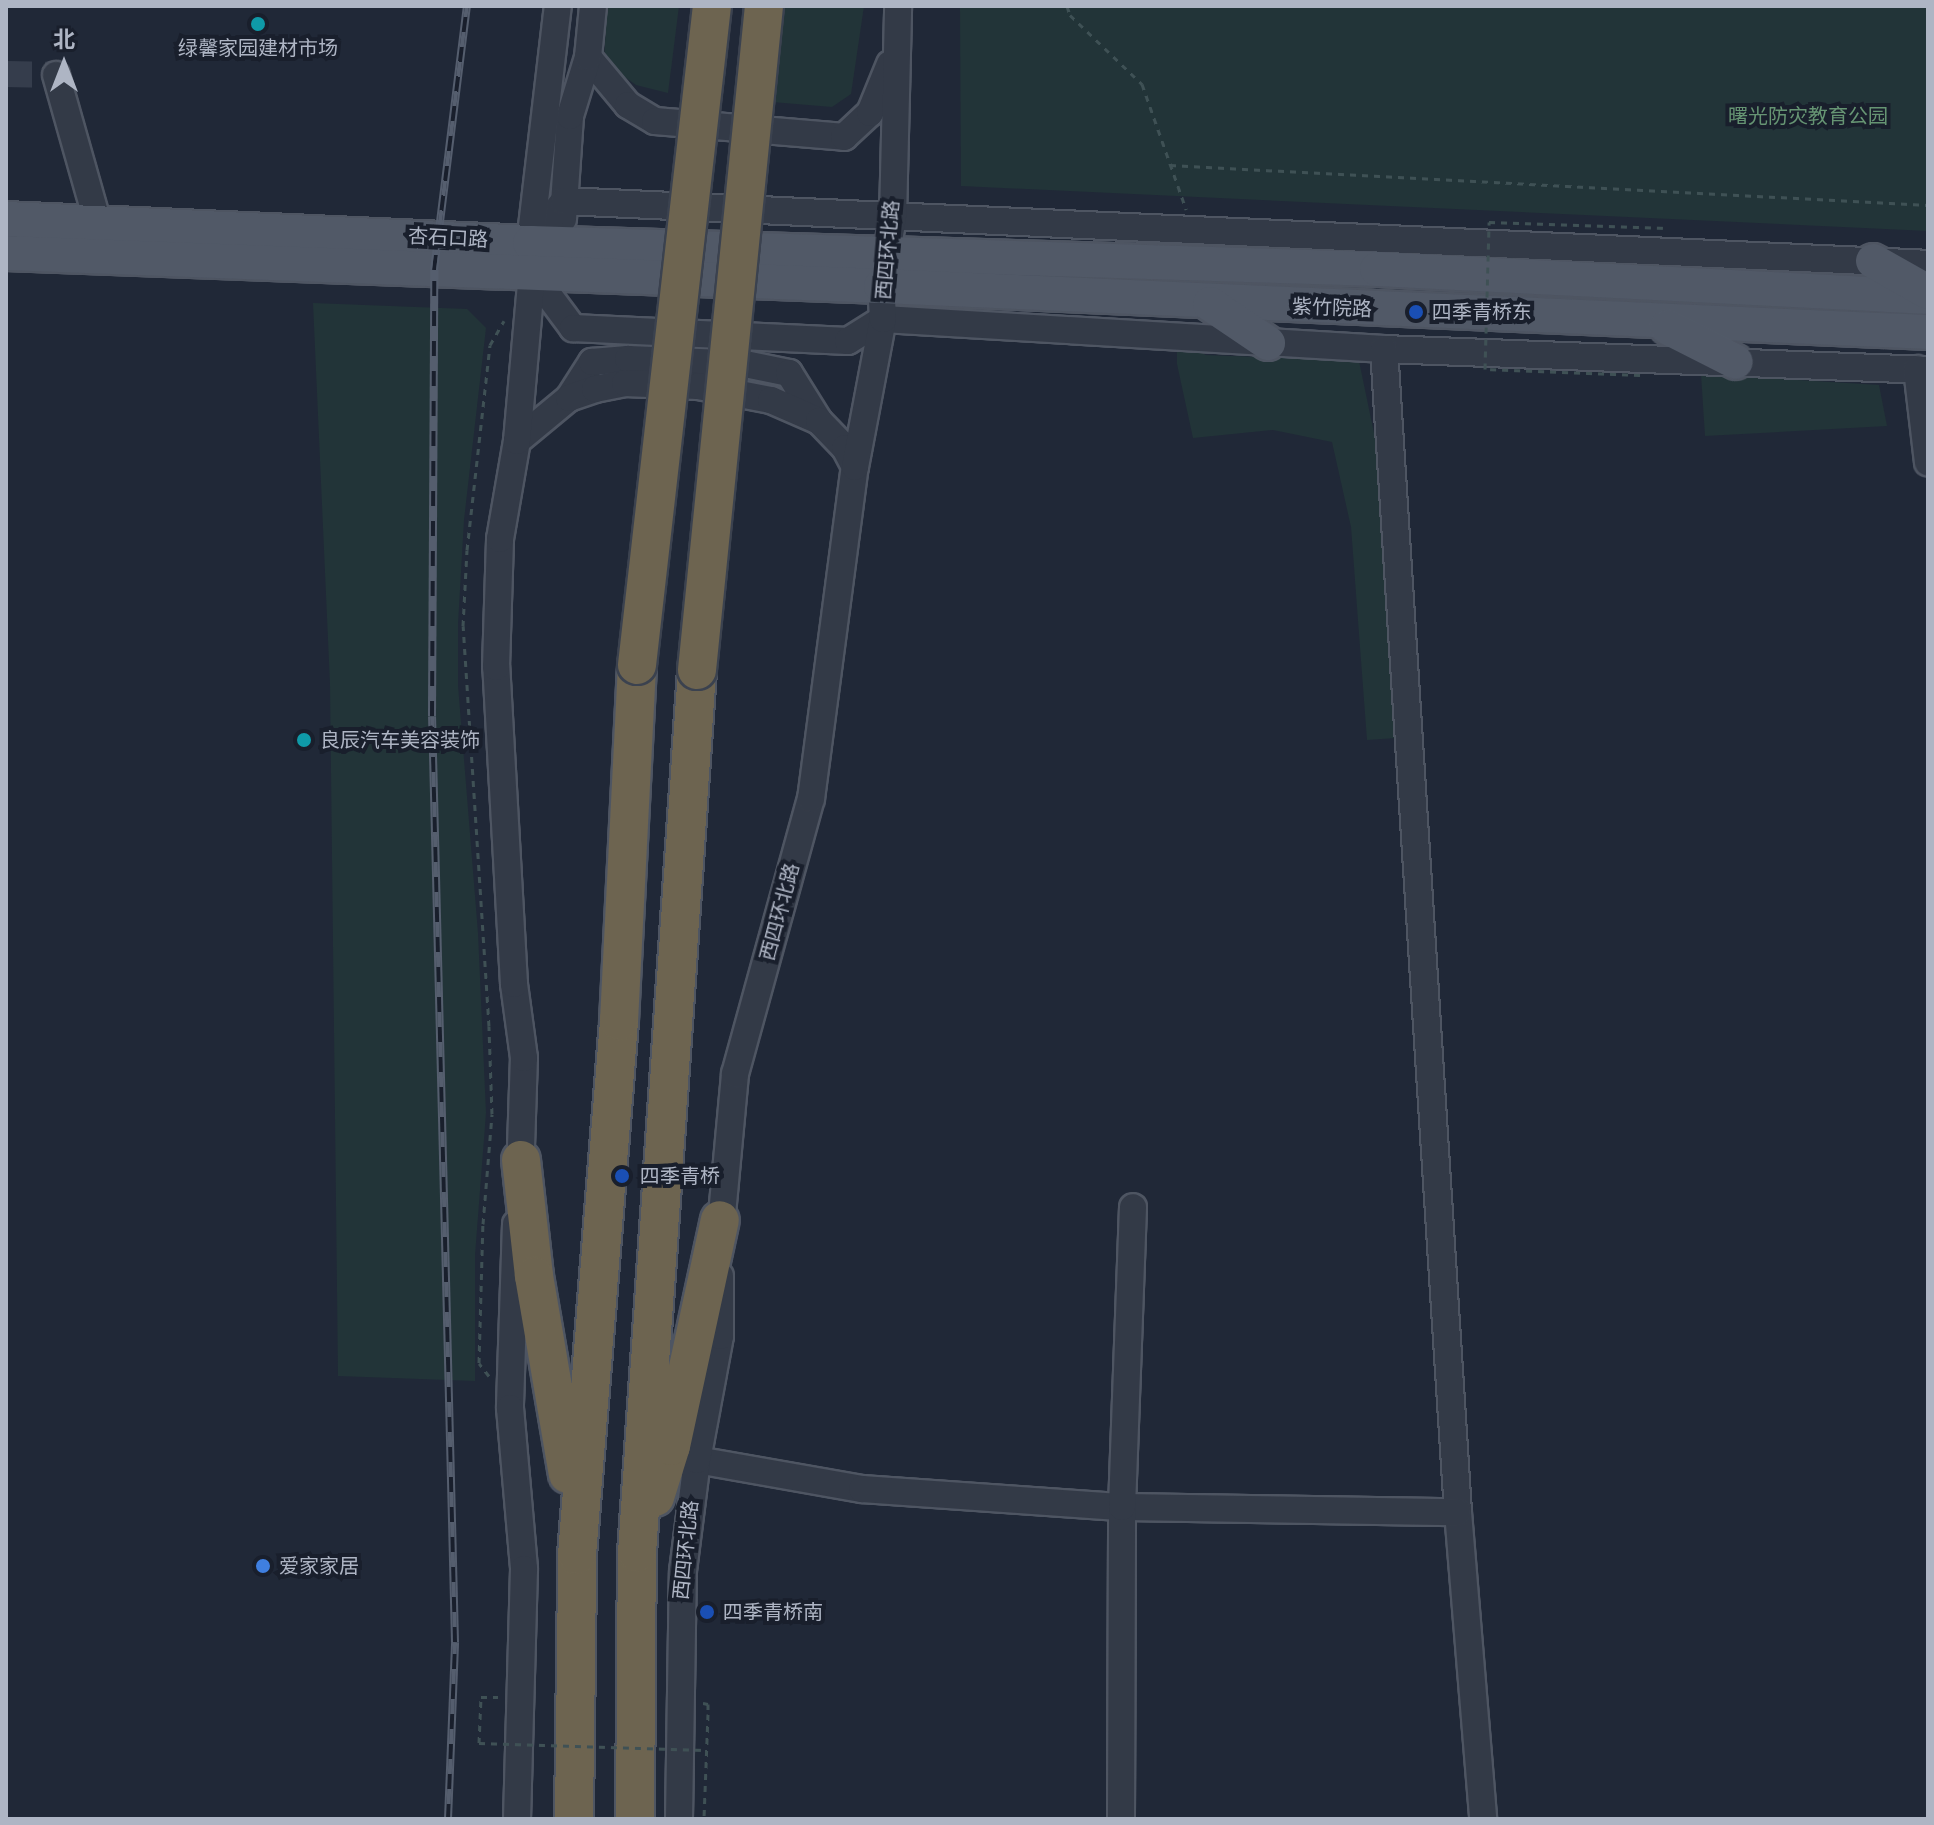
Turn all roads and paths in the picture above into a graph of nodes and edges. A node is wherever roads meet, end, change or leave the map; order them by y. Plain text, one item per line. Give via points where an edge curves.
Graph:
1 (593, 6) edge
2 (712, 6) edge
3 (764, 6) edge
4 (898, 6) edge
5 (1067, 6) edge
6 (557, 12) edge
7 (896, 48) junction
8 (588, 57) junction
9 (56, 75) dead end
10 (570, 116) junction
11 (1170, 165) junction
12 (564, 201) junction
13 (1928, 205) edge
14 (1187, 213) dead end
15 (893, 217) junction
16 (6, 219) edge
17 (98, 223) junction
18 (1667, 228) dead end
19 (6, 253) edge
20 (541, 253) junction
21 (890, 253) junction
22 (1873, 261) junction
23 (1928, 264) edge
24 (1928, 295) edge
25 (882, 302) junction
26 (1210, 303) junction
27 (511, 309) dead end
28 (1656, 321) junction
29 (1928, 332) edge
30 (1268, 343) junction
31 (1384, 349) junction
32 (1736, 362) junction
33 (1923, 370) edge
34 (1640, 375) dead end
35 (517, 441) junction
36 (1928, 462) edge
37 (855, 467) junction
38 (521, 1160) junction
39 (1133, 1207) dead end
40 (720, 1220) junction
41 (510, 1408) junction
42 (697, 1460) junction
43 (1122, 1507) junction
44 (1458, 1512) junction
45 (637, 1553) junction
46 (577, 1555) junction
47 (481, 1697) dead end
48 (708, 1704) dead end
49 (704, 1750) junction
50 (517, 1819) edge
51 (574, 1819) edge
52 (635, 1819) edge
53 (679, 1819) edge
54 (704, 1819) edge
55 (1121, 1819) edge
56 (1483, 1819) edge

1 - 8 street
2 - 46 highway, bridge via 637,665 619,1021
3 - 45 highway, bridge via 697,670
4 - 7 street, 西四环北路
5 - 11 path via 1070,15 1142,84
6 - 10 street
6 - 20 street
7 - 8 street via 870,113 844,137 655,121 628,105
7 - 15 street, 西四环北路
8 - 10 street
9 - 17 street
10 - 12 street
11 - 13 path
11 - 14 path
12 - 15 street
12 - 20 street
15 - 21 street, 西四环北路
15 - 22 street
16 - 17 main road, 杏石口路
17 - 20 main road, 杏石口路
18 - 34 path, bridge via 1489,222 1485,369
19 - 20 main road, 杏石口路
20 - 21 main road, 杏石口路
20 - 25 main road, 杏石口路
20 - 25 street via 573,328 848,341
20 - 35 street
21 - 24 main road, 紫竹院路
21 - 25 street, 西四环北路
22 - 23 street
22 - 24 main road
25 - 26 main road, 紫竹院路
25 - 30 street, 紫竹院路
25 - 37 street, 西四环北路
26 - 28 main road, 紫竹院路
26 - 30 main road
27 - 41 path via 490,345 463,626 492,1114 479,1363
28 - 29 main road, 紫竹院路
28 - 32 main road
30 - 31 street, 紫竹院路
31 - 32 street, 紫竹院路
31 - 44 street
32 - 33 street, 紫竹院路
33 - 36 street
35 - 37 street via 569,398 625,383 698,386 771,400 819,421
35 - 38 street via 500,539 496,667 514,984 524,1058
37 - 40 street, 西四环北路 via 811,799 735,1074
38 - 41 street via 512,1266
38 - 46 highway
39 - 43 street
40 - 42 street, 西四环北路 via 720,1336
40 - 45 highway via 671,1446
41 - 50 street via 524,1569
42 - 43 street via 862,1489
42 - 53 street, 西四环北路 via 680,1612
43 - 44 street
43 - 55 street
44 - 56 street
45 - 52 highway
46 - 51 highway
47 - 49 path, bridge via 479,1743
48 - 49 path
49 - 54 path

